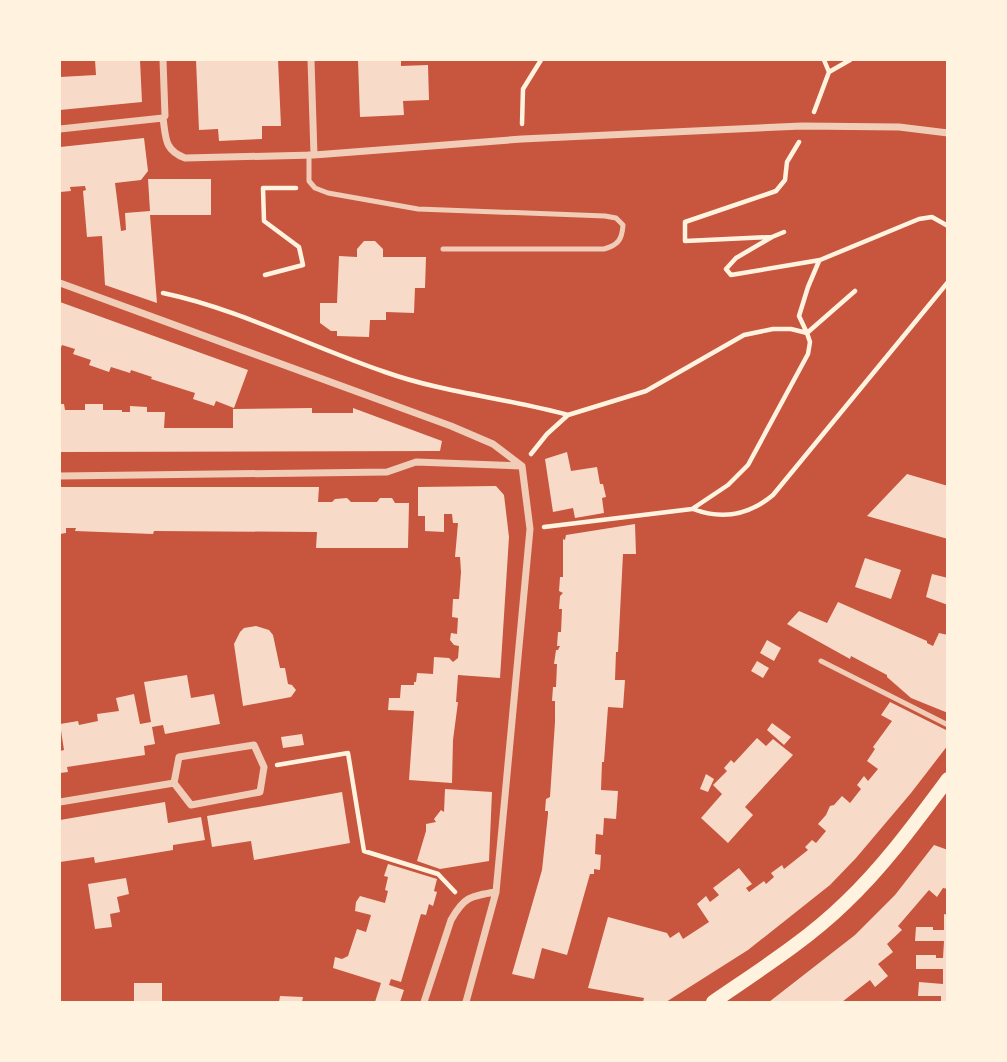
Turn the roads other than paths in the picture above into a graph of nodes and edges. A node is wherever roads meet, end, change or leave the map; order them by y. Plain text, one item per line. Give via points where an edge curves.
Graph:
1 (163, 60) edge
2 (311, 60) edge
3 (163, 118) junction
4 (60, 129) edge
5 (947, 133) edge
6 (312, 155) junction
7 (443, 249) dead end
8 (60, 283) edge
9 (522, 466) junction
10 (60, 476) edge
11 (821, 661) dead end
12 (947, 725) edge
13 (947, 779) edge
14 (174, 783) junction
15 (60, 802) edge
16 (496, 892) junction
17 (424, 1003) edge
18 (466, 1003) edge
19 (713, 1003) edge

1 - 3 street
2 - 6 street
3 - 4 street
3 - 6 street via 167,144 174,154 185,158
5 - 6 street via 899,127 802,126 522,139
6 - 7 lane via 309,181 328,193 418,209 604,216 623,225 622,238 604,249
8 - 9 street via 451,426 493,444
9 - 10 street via 416,463 387,472
9 - 16 street via 530,529
11 - 12 lane
13 - 19 main road via 845,904
14 - 14 street via 191,805 260,792 264,767 254,745 179,757
14 - 15 street
16 - 17 street via 463,901 451,920
16 - 18 street

